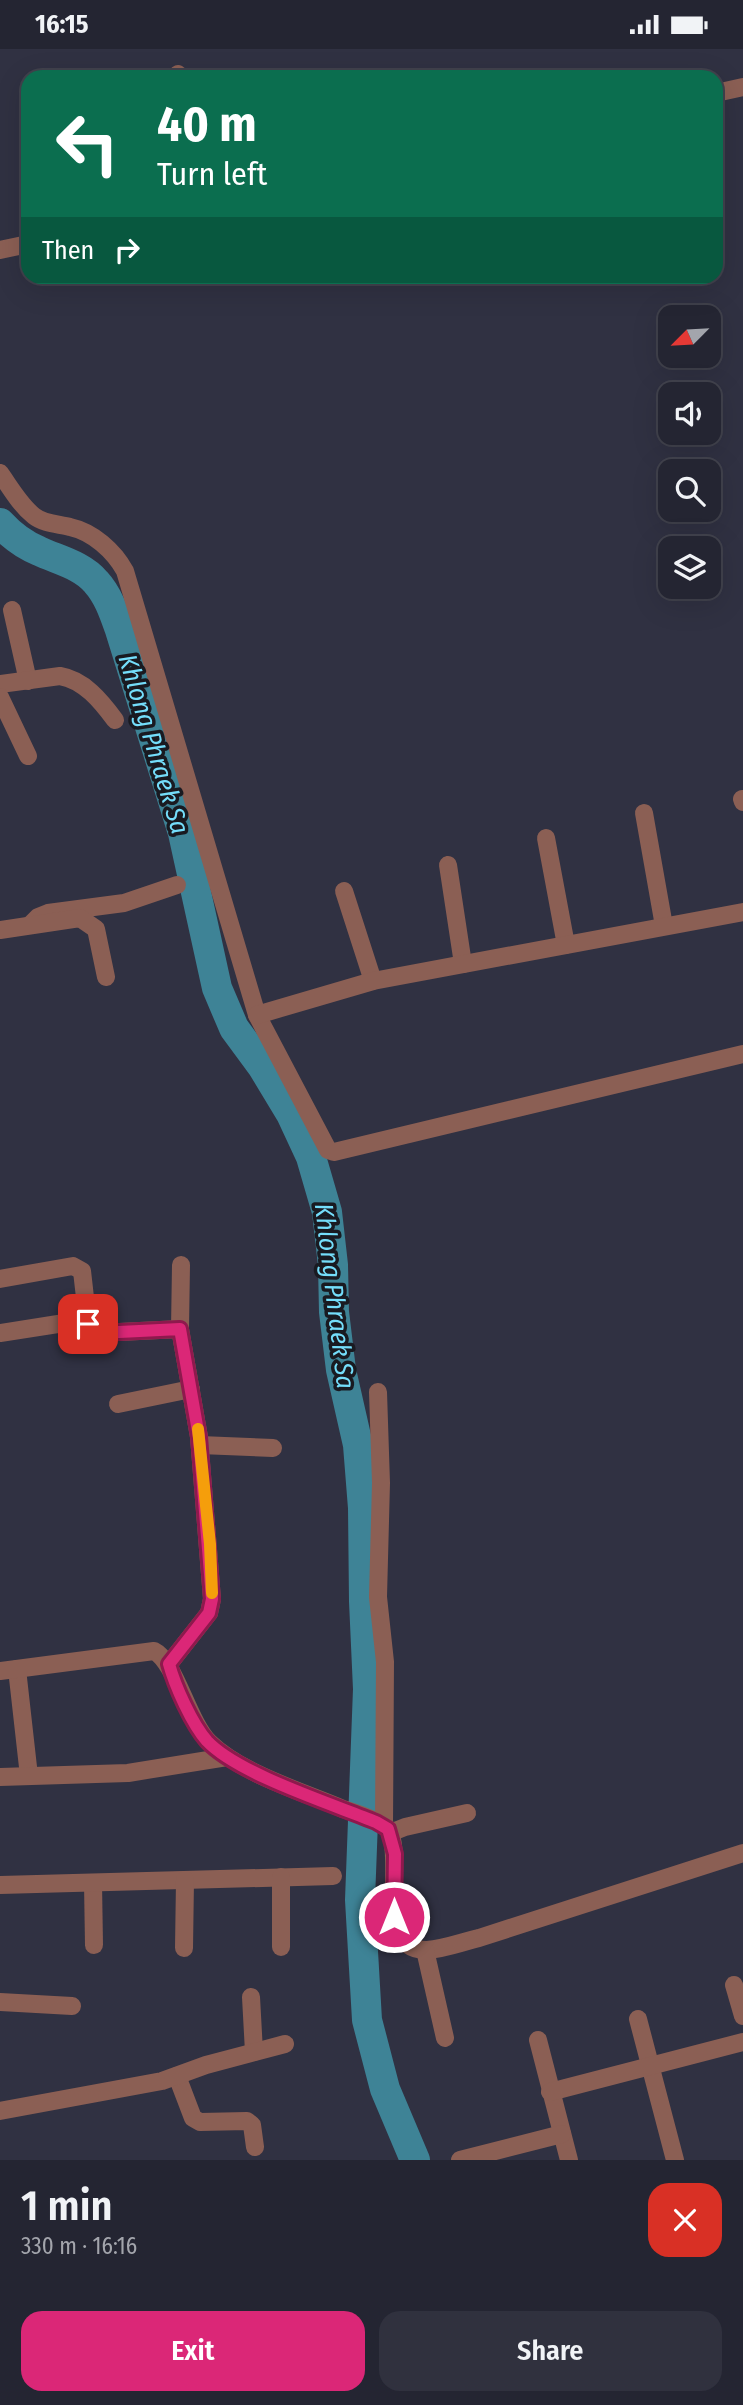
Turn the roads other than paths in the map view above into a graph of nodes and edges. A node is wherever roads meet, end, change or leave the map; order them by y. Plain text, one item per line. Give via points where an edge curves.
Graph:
1 (743, 87) edge
2 (723, 91) edge
3 (21, 246) edge
4 (0, 250) edge
5 (0, 473) edge
6 (12, 610) dead end
7 (27, 681) junction
8 (0, 684) edge
9 (0, 697) edge
10 (115, 720) dead end
11 (28, 756) dead end
12 (644, 814) dead end
13 (546, 838) dead end
14 (448, 865) dead end
15 (177, 885) dead end
16 (344, 891) dead end
17 (743, 912) edge
18 (30, 925) junction
19 (664, 926) junction
20 (0, 930) edge
21 (566, 945) junction
22 (463, 964) junction
23 (106, 977) dead end
24 (373, 981) junction
25 (257, 1015) junction
26 (743, 1054) edge
27 (181, 1265) dead end
28 (0, 1279) edge
29 (88, 1324) junction
30 (180, 1329) junction
31 (0, 1333) edge
32 (191, 1389) junction
33 (379, 1392) dead end
34 (118, 1404) dead end
35 (200, 1445) junction
36 (273, 1448) dead end
37 (169, 1664) junction
38 (9, 1670) edge
39 (227, 1757) junction
40 (29, 1776) junction
41 (0, 1777) edge
42 (467, 1813) dead end
43 (384, 1827) junction
44 (743, 1853) edge
45 (333, 1876) dead end
46 (281, 1877) junction
47 (185, 1880) junction
48 (93, 1883) junction
49 (0, 1885) edge
50 (94, 1945) dead end
51 (281, 1947) dead end
52 (184, 1948) dead end
53 (425, 1950) junction
54 (734, 1985) dead end
55 (251, 1997) dead end
56 (0, 2002) edge
57 (72, 2006) dead end
58 (743, 2016) edge
59 (638, 2019) dead end
60 (445, 2038) dead end
61 (538, 2040) dead end
62 (743, 2042) edge
63 (285, 2044) dead end
64 (254, 2052) junction
65 (650, 2066) junction
66 (177, 2076) junction
67 (550, 2092) junction
68 (0, 2111) edge
69 (562, 2134) junction
70 (255, 2147) dead end
71 (460, 2160) edge
72 (569, 2160) edge
73 (674, 2160) edge

1 - 2 street
3 - 4 street
5 - 25 street via 36,518 75,528 107,547 125,571
6 - 7 street
7 - 8 street
7 - 10 street via 69,678 91,691
9 - 11 street
12 - 19 street
13 - 21 street
14 - 22 street
15 - 18 street via 124,903 48,913
16 - 24 street
17 - 19 street
18 - 20 street
18 - 23 street via 80,918 87,922 98,934
19 - 21 street
21 - 22 street
22 - 24 street
24 - 25 street
25 - 26 street via 324,1144 334,1152
27 - 30 street
28 - 29 street via 79,1268
29 - 30 street via 99,1333
29 - 31 street via 77,1321
30 - 32 street
32 - 34 street
32 - 35 street
33 - 43 street via 377,1597 384,1663
35 - 36 street
35 - 37 street via 212,1599 209,1613
37 - 38 street via 154,1651
37 - 39 street via 198,1727
38 - 40 street
39 - 40 street via 128,1773
39 - 43 street
40 - 41 street
42 - 43 street
43 - 53 street via 395,1854 397,1928 408,1943
44 - 53 street via 479,1938
45 - 46 street
46 - 47 street
46 - 51 street
47 - 48 street
47 - 52 street
48 - 49 street
48 - 50 street
53 - 60 street
54 - 58 street
55 - 64 street
56 - 57 street
59 - 65 street
61 - 67 street
62 - 65 street
63 - 64 street
64 - 66 street
65 - 67 street
65 - 73 street
66 - 68 street
66 - 70 street via 193,2118 200,2122 247,2121 252,2125
67 - 69 street
69 - 71 street
69 - 72 street

